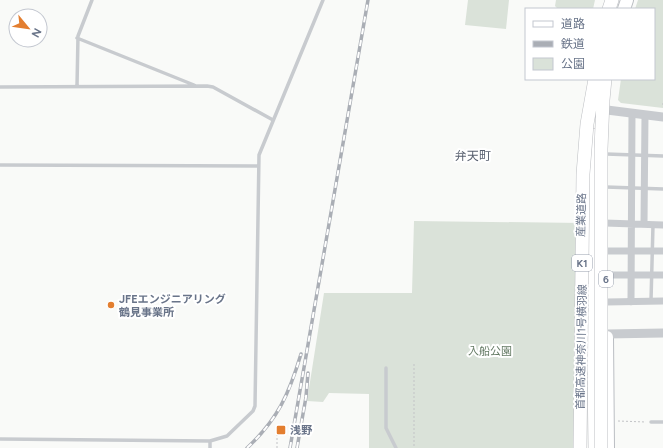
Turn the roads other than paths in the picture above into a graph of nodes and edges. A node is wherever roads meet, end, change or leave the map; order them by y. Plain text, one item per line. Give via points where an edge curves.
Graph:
1 (92, 0) edge
2 (323, 0) edge
3 (77, 38) junction
4 (589, 80) edge
5 (595, 80) edge
6 (607, 80) edge
7 (607, 80) edge
8 (607, 80) edge
9 (77, 86) junction
10 (197, 86) junction
11 (0, 87) edge
12 (607, 110) junction
13 (632, 113) junction
14 (645, 115) junction
15 (663, 117) edge
16 (272, 120) junction
17 (606, 154) junction
18 (632, 155) junction
19 (644, 155) junction
20 (663, 156) edge
21 (0, 165) edge
22 (258, 166) junction
23 (581, 169) junction
24 (606, 187) junction
25 (632, 188) junction
26 (644, 188) junction
27 (663, 189) edge
28 (605, 223) junction
29 (632, 224) junction
30 (644, 224) junction
31 (652, 225) junction
32 (663, 225) edge
33 (605, 251) junction
34 (631, 251) junction
35 (652, 251) junction
36 (663, 251) edge
37 (606, 275) junction
38 (631, 276) junction
39 (652, 276) junction
40 (663, 276) edge
41 (590, 297) junction
42 (651, 301) junction
43 (663, 301) edge
44 (606, 302) junction
45 (631, 302) junction
46 (663, 333) edge
47 (607, 334) junction
48 (386, 368) dead end
49 (651, 422) road end
50 (663, 422) edge
51 (0, 440) edge
52 (210, 441) junction
53 (210, 448) edge
54 (396, 448) edge
55 (581, 448) edge
56 (595, 448) edge
57 (601, 448) edge
58 (608, 448) edge

1 - 3 lane
2 - 16 lane
3 - 9 lane
3 - 10 lane
4 - 23 main road, 産業道路 via 584,104
5 - 55 highway, 首都高速神奈川1号横羽線 / K1, bridge via 587,124 583,174
6 - 12 main road, 6
7 - 41 highway via 600,99 596,128
8 - 57 highway, 首都高速神奈川1号横羽線 / K1, bridge via 602,108 601,149
9 - 10 lane
9 - 11 lane
10 - 16 lane via 212,87
12 - 13 street
12 - 17 main road, 6
13 - 14 street
13 - 18 street
14 - 15 street
14 - 19 street
16 - 22 lane via 258,155
17 - 18 lane
17 - 24 main road, 6
18 - 19 lane
18 - 25 street
19 - 20 lane
19 - 26 street
21 - 22 lane
22 - 52 lane via 255,406 227,436
23 - 41 highway via 588,206
23 - 55 main road, 産業道路
24 - 25 lane
24 - 28 main road, 6
25 - 26 lane
25 - 29 street
26 - 27 lane
26 - 30 street
28 - 29 street
28 - 33 main road, 6
29 - 30 street
29 - 34 street
30 - 31 street
31 - 32 street
31 - 35 lane
33 - 34 street
33 - 37 main road, 6
34 - 35 street
34 - 38 street
35 - 36 street
35 - 39 lane
37 - 38 street
37 - 44 main road, 6
38 - 39 street
38 - 45 street
39 - 40 street
39 - 42 lane
41 - 55 highway via 587,394
41 - 56 highway
42 - 43 street
42 - 45 street
44 - 45 street
44 - 47 main road, 6
46 - 47 street
47 - 58 main road, 6
48 - 54 lane via 386,428
49 - 50 lane
51 - 52 lane
52 - 53 lane

